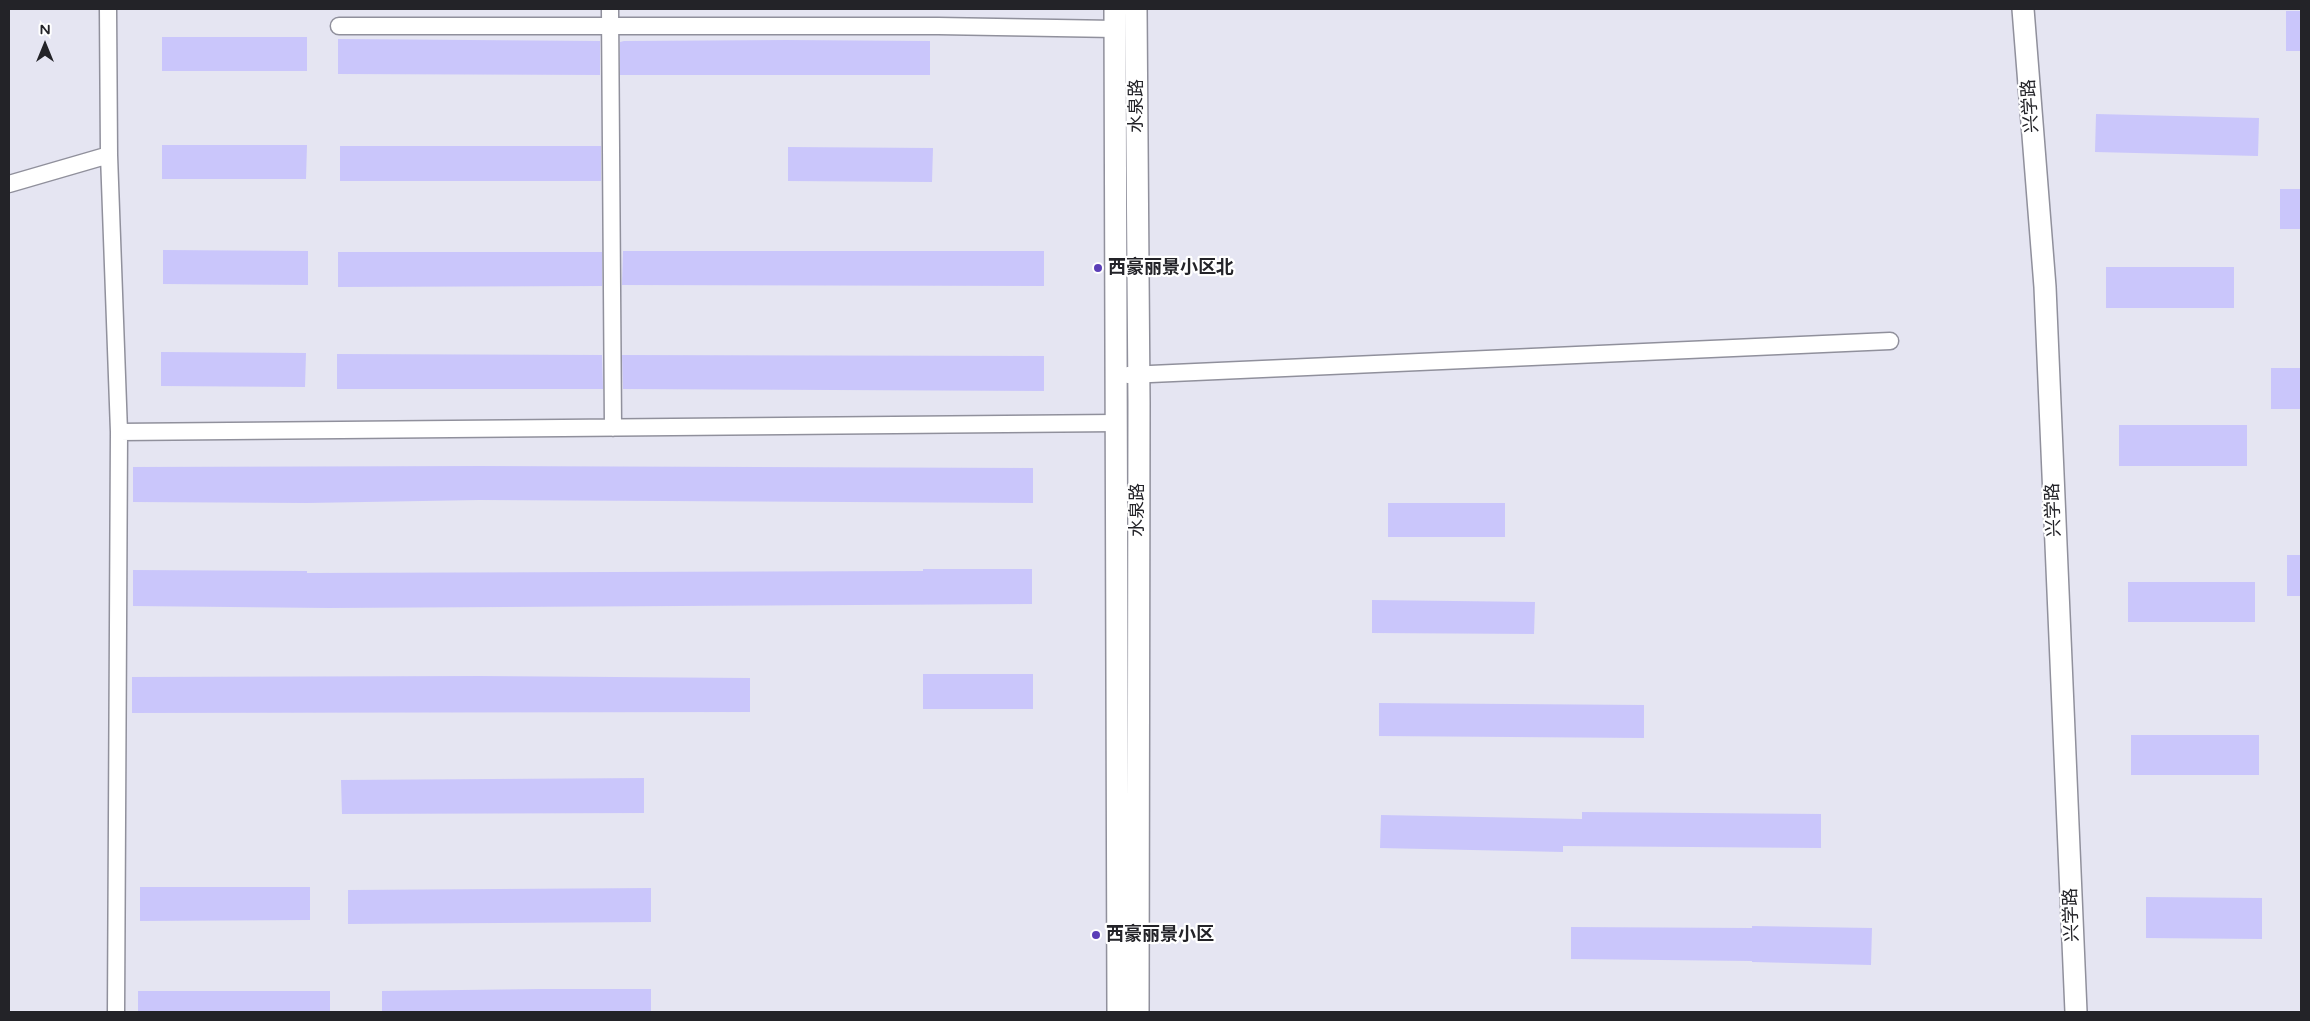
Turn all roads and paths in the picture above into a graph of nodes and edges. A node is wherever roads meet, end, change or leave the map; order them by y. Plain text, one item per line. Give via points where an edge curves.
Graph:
1 (108, 9) edge
2 (610, 9) edge
3 (1136, 9) edge
4 (2023, 9) edge
5 (1115, 19) edge
6 (339, 26) dead end
7 (610, 26) junction
8 (109, 155) junction
9 (9, 184) edge
10 (1890, 340) dead end
11 (1116, 375) junction
12 (1138, 375) junction
13 (1116, 423) junction
14 (613, 428) junction
15 (119, 432) junction
16 (116, 1012) edge
17 (1118, 1012) edge
18 (1138, 1012) edge
19 (2076, 1012) edge

1 - 8 street
2 - 7 street
3 - 12 main road, 水泉路
4 - 19 main road, 兴学路 via 2045,287
5 - 7 street via 938,26
5 - 11 main road, 水泉路
6 - 7 street
7 - 14 street
8 - 9 street
8 - 15 street
10 - 12 street
11 - 12 street
11 - 13 main road, 水泉路
12 - 18 main road, 水泉路
13 - 14 street
13 - 17 main road, 水泉路
14 - 15 street
15 - 16 street

